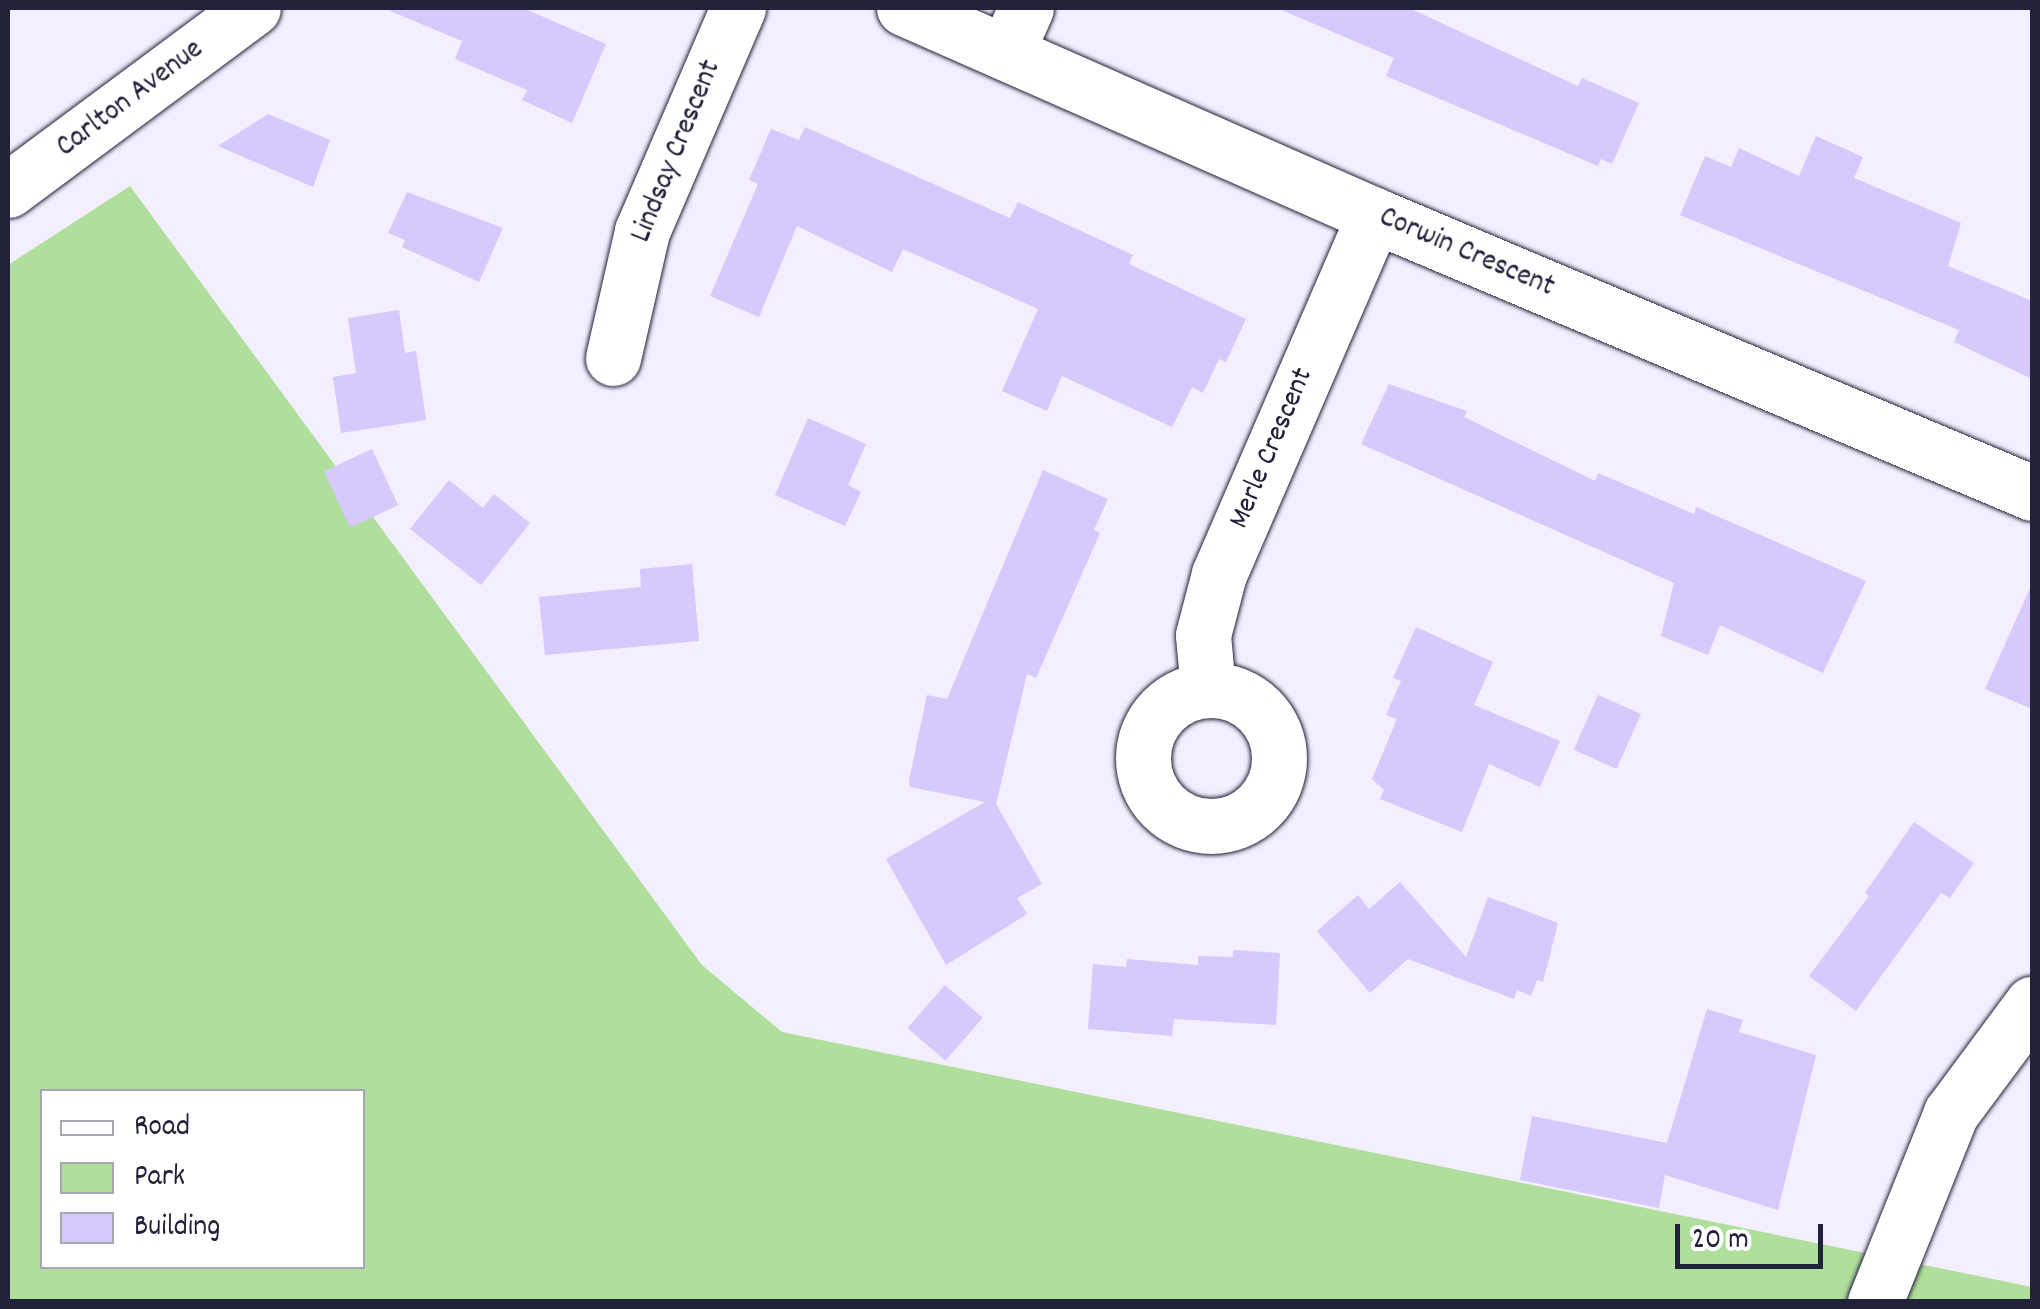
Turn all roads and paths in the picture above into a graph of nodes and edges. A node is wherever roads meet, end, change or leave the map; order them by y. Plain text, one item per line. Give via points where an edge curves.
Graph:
1 (253, 8) edge
2 (738, 8) edge
3 (904, 8) edge
4 (1016, 30) edge
5 (8, 190) edge
6 (1374, 216) junction
7 (612, 358) dead end
8 (2032, 492) edge
9 (1208, 690) dead end
10 (2032, 1004) edge
11 (1875, 1302) edge

1 - 5 street, Carlton Avenue
2 - 7 street, Lindsay Crescent via 642,231
3 - 4 street, Corwin Crescent
4 - 6 street, Corwin Crescent
6 - 8 street, Corwin Crescent
6 - 9 street, Merle Crescent via 1219,574 1203,635
10 - 11 street via 1951,1113

